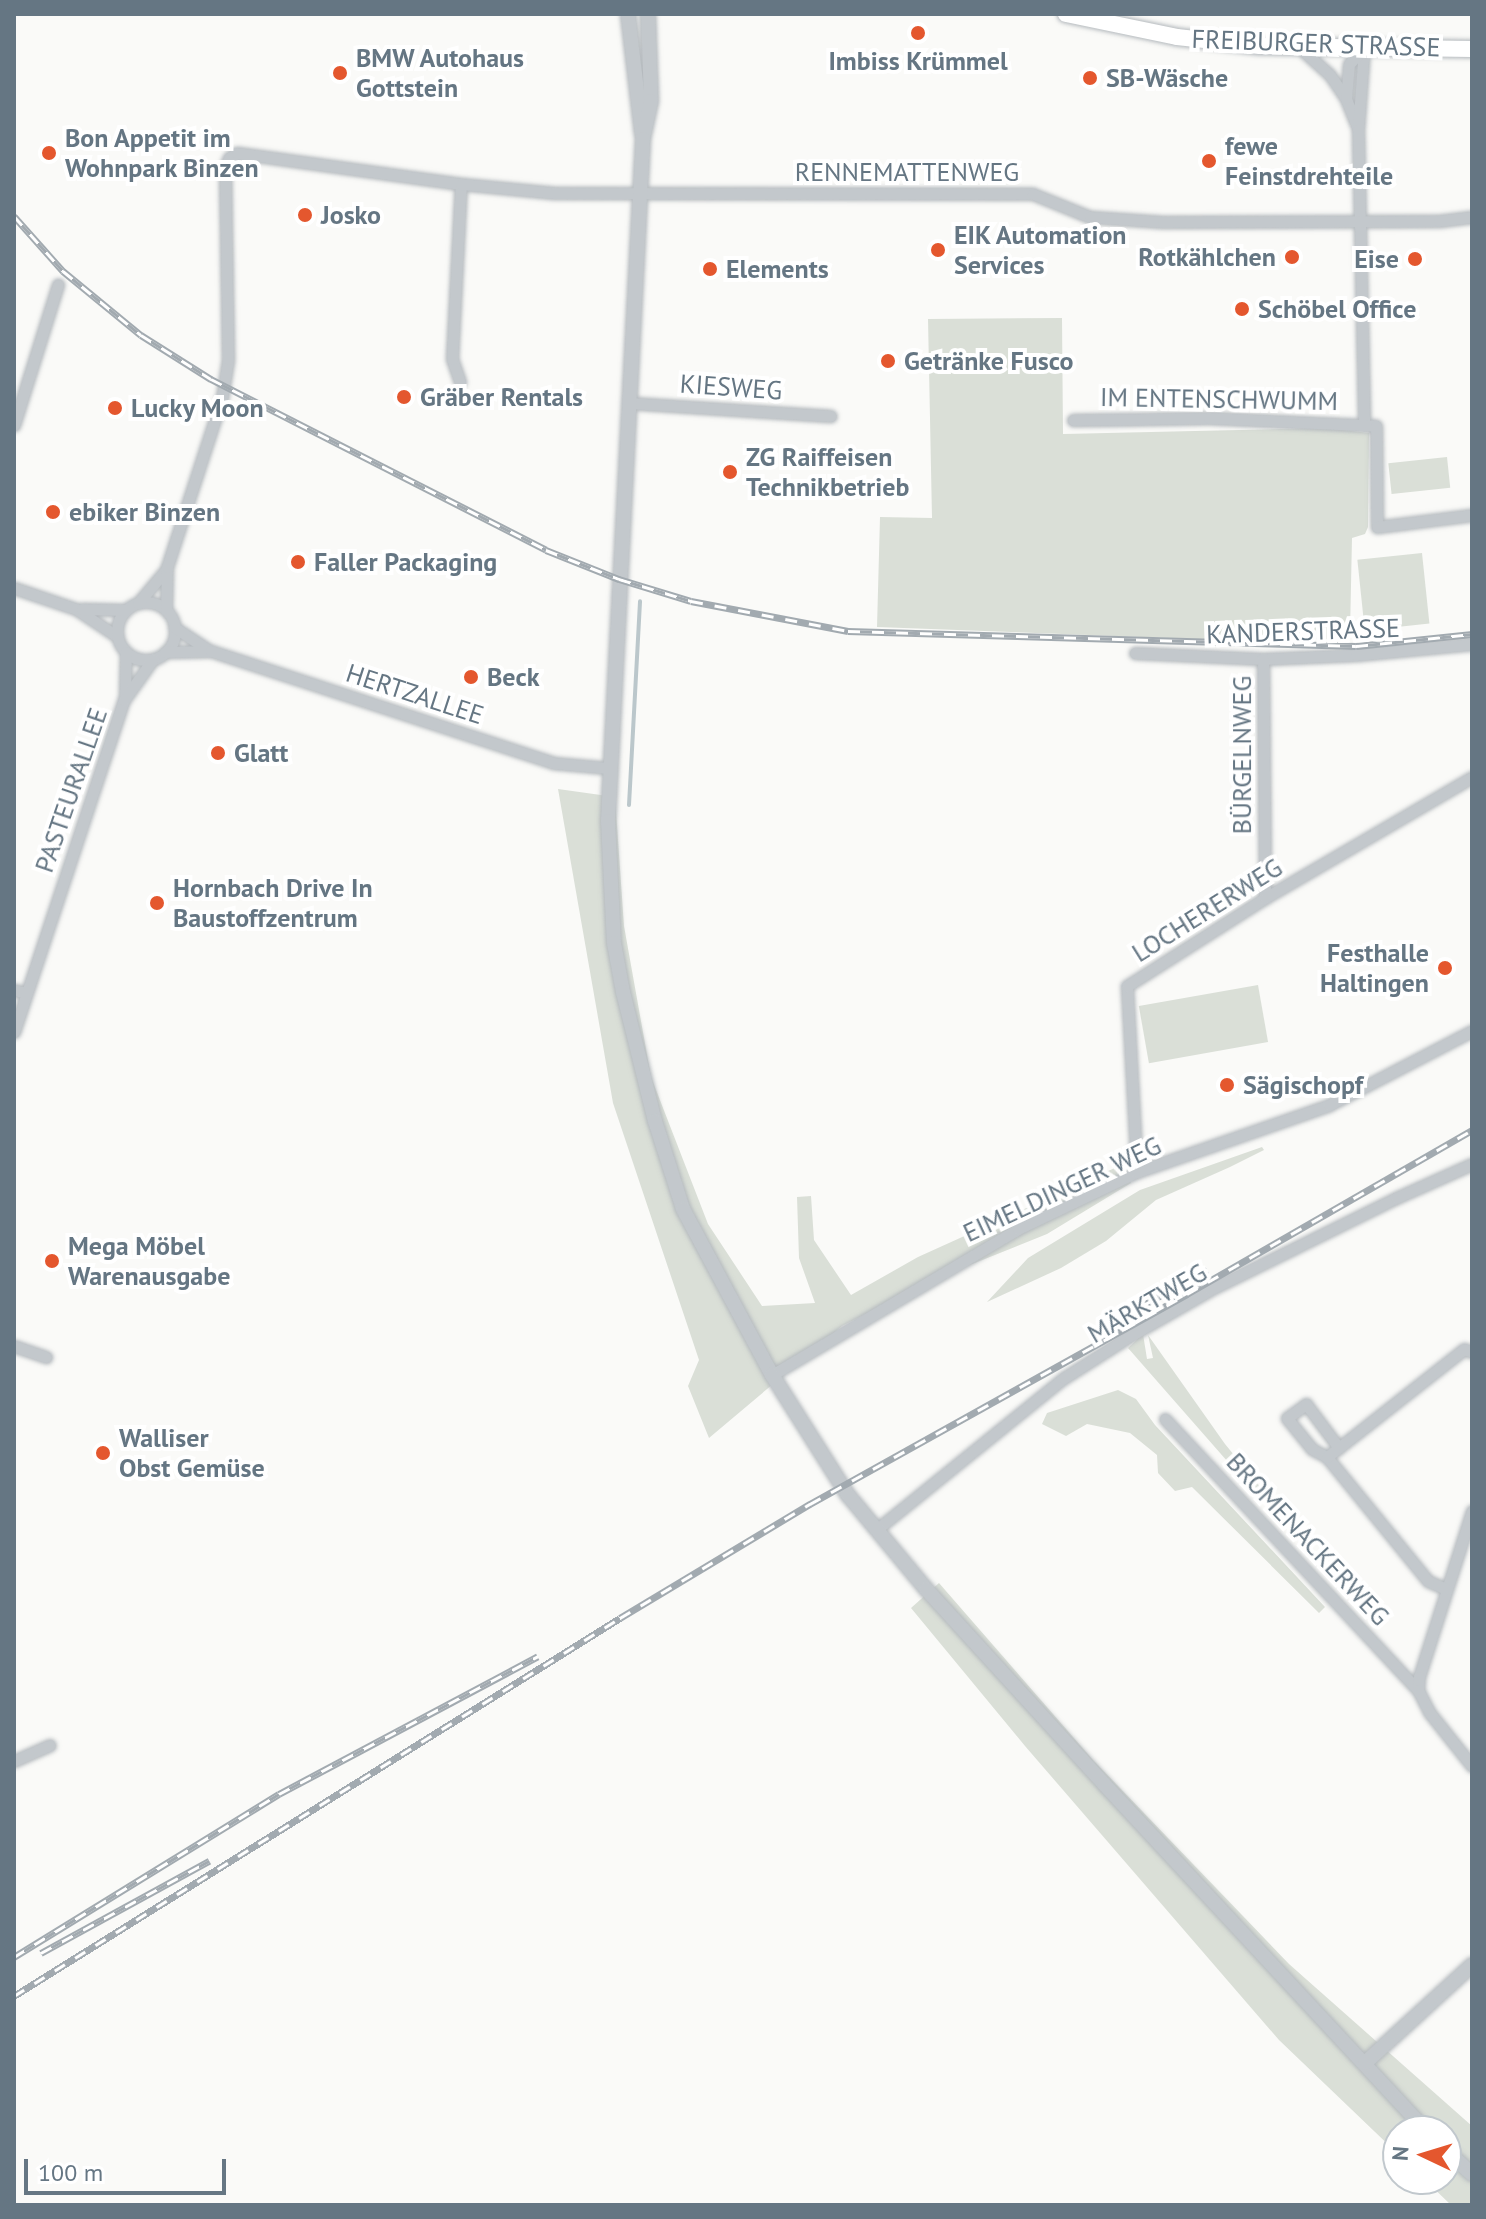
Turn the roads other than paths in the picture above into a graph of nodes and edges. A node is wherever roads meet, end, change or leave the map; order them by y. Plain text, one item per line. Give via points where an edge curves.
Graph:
1 (628, 14) edge
2 (648, 14) edge
3 (1066, 14) edge
4 (1300, 48) junction
5 (1364, 48) junction
6 (1472, 49) edge
7 (1346, 99) junction
8 (1358, 130) junction
9 (643, 139) junction
10 (461, 184) junction
11 (641, 195) junction
12 (1472, 217) edge
13 (1360, 219) junction
14 (58, 285) dead end
15 (460, 382) dead end
16 (629, 403) junction
17 (831, 416) dead end
18 (1073, 420) dead end
19 (1364, 424) junction
20 (14, 425) edge
21 (1472, 515) edge
22 (167, 567) junction
23 (14, 588) edge
24 (138, 603) junction
25 (76, 609) junction
26 (125, 610) junction
27 (166, 610) junction
28 (174, 627) junction
29 (118, 637) junction
30 (1472, 644) edge
31 (211, 651) junction
32 (126, 652) junction
33 (165, 652) junction
34 (1135, 653) dead end
35 (153, 659) junction
36 (1263, 659) junction
37 (124, 700) junction
38 (608, 768) junction
39 (1472, 777) edge
40 (1265, 898) junction
41 (20, 992) edge
42 (1472, 1031) edge
43 (14, 1032) edge
44 (1472, 1164) edge
45 (1137, 1172) junction
46 (14, 1346) edge
47 (1472, 1352) edge
48 (46, 1357) dead end
49 (772, 1375) junction
50 (1165, 1419) dead end
51 (1339, 1448) junction
52 (1327, 1457) junction
53 (1472, 1511) edge
54 (876, 1530) junction
55 (1468, 1535) edge
56 (1446, 1589) junction
57 (1418, 1690) junction
58 (50, 1745) dead end
59 (14, 1761) edge
60 (1471, 1763) edge
61 (1472, 1965) edge
62 (1365, 2063) junction
63 (1412, 2115) edge

1 - 9 street
2 - 9 street via 651,101
3 - 4 main road, FREIBURGER STRASSE via 1177,37
4 - 5 main road, FREIBURGER STRASSE
4 - 7 street via 1330,75
5 - 6 main road, FREIBURGER STRASSE
5 - 7 street via 1349,64
5 - 8 street
7 - 8 street
8 - 13 street
9 - 11 street
10 - 11 street, RENNEMATTENWEG
10 - 15 street via 452,359
10 - 22 street, RENNEMATTENWEG via 237,153 229,158 228,359 222,398
11 - 13 street, RENNEMATTENWEG via 1033,194 1090,217 1163,222
11 - 16 street
12 - 13 street, RENNEMATTENWEG
13 - 19 street
14 - 20 street
16 - 17 street, KIESWEG
16 - 38 street
18 - 19 street, IM ENTENSCHWUMM
19 - 21 street via 1376,426 1377,527
22 - 24 street
22 - 27 street
23 - 25 street
24 - 26 street
24 - 27 street via 155,603
25 - 26 street
25 - 29 street
26 - 29 street
27 - 28 street
28 - 31 street, HERTZALLEE
28 - 33 street
29 - 32 street
30 - 36 street, KANDERSTRASSE
31 - 33 street, HERTZALLEE
31 - 38 street, HERTZALLEE via 553,763
32 - 35 street
32 - 37 street, PASTEURALLEE
33 - 35 street, HERTZALLEE
34 - 36 street, KANDERSTRASSE
35 - 37 street, PASTEURALLEE
36 - 40 street, BÜRGELNWEG
37 - 41 street, PASTEURALLEE
38 - 49 street via 614,943 647,1095 683,1209
39 - 40 street, LOCHERERWEG
40 - 45 street, LOCHERERWEG via 1127,986
41 - 43 street, PASTEURALLEE
42 - 45 street, EIMELDINGER WEG via 1329,1105
44 - 54 street, MÄRKTWEG via 1210,1290 1130,1336 1064,1378
45 - 49 street, EIMELDINGER WEG via 947,1268
46 - 48 street
47 - 51 street via 1464,1349
49 - 54 street
50 - 57 street, BROMENACKERWEG
51 - 52 street
51 - 52 street via 1306,1404 1287,1418 1312,1449
52 - 56 street via 1428,1581
53 - 55 street
54 - 62 street
55 - 56 street
56 - 57 street
57 - 60 street, BROMENACKERWEG via 1429,1712
58 - 59 street
61 - 62 street
62 - 63 street

